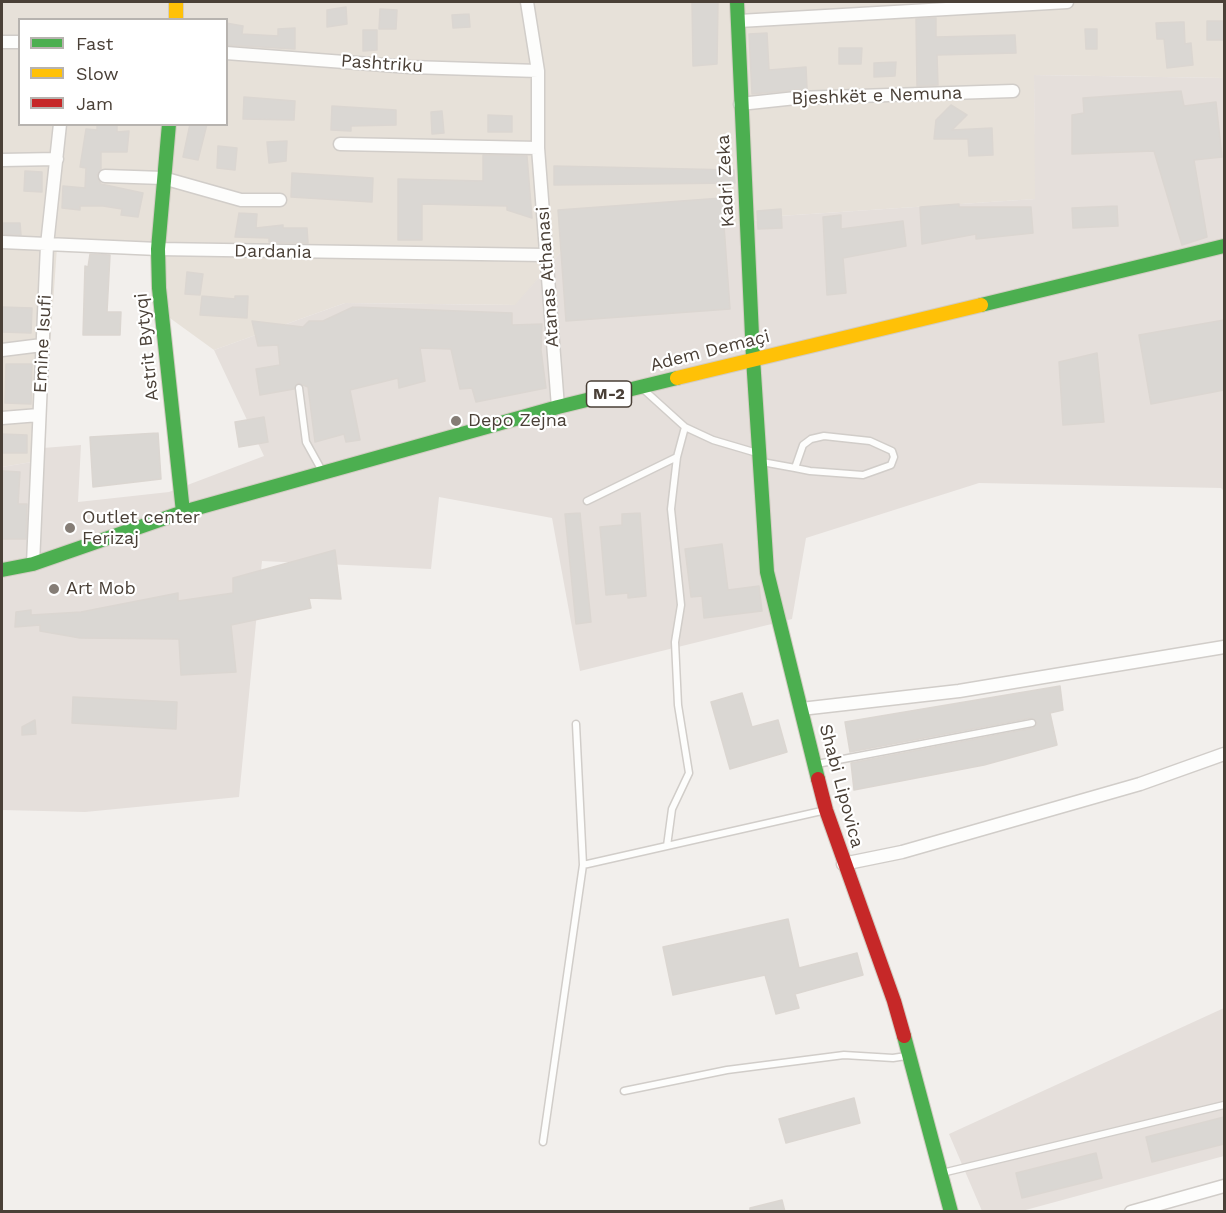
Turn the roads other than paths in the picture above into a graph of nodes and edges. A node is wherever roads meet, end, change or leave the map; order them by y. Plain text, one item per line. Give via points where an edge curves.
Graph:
1 (176, 2) edge
2 (527, 2) edge
3 (737, 2) edge
4 (1067, 2) edge
5 (176, 18) edge
6 (739, 21) junction
7 (2, 42) edge
8 (18, 42) edge
9 (228, 53) edge
10 (538, 71) junction
11 (1013, 91) dead end
12 (740, 104) junction
13 (60, 126) edge
14 (169, 126) edge
15 (340, 144) dead end
16 (538, 148) junction
17 (57, 159) junction
18 (2, 160) edge
19 (105, 176) dead end
20 (164, 178) junction
21 (280, 200) dead end
22 (2, 242) edge
23 (47, 244) junction
24 (1224, 246) edge
25 (158, 249) junction
26 (545, 255) junction
27 (42, 345) junction
28 (2, 350) edge
29 (753, 358) junction
30 (640, 386) junction
31 (299, 388) dead end
32 (558, 406) junction
33 (39, 415) junction
34 (2, 418) edge
35 (685, 427) junction
36 (677, 457) junction
37 (761, 458) junction
38 (795, 468) junction
39 (323, 472) junction
40 (587, 501) dead end
41 (183, 512) junction
42 (33, 564) junction
43 (2, 570) edge
44 (1224, 647) edge
45 (801, 709) junction
46 (1032, 723) dead end
47 (576, 724) dead end
48 (1224, 754) edge
49 (815, 764) junction
50 (826, 810) junction
51 (668, 846) junction
52 (843, 864) junction
53 (583, 865) junction
54 (910, 1055) junction
55 (624, 1091) dead end
56 (1224, 1106) edge
57 (543, 1142) dead end
58 (941, 1173) junction
59 (1224, 1186) edge
60 (951, 1212) edge
61 (1131, 1212) edge

1 - 5 street
2 - 10 street, Atanas Athanasi
3 - 6 street, Kadri Zeka
4 - 6 street
6 - 12 street, Kadri Zeka
7 - 8 street
9 - 10 street, Pashtriku via 410,67
10 - 16 street, Atanas Athanasi
11 - 12 street, Bjeshkët e Nemuna via 796,98
12 - 29 street, Kadri Zeka
13 - 17 street, Emine Isufi
14 - 20 street, Astrit Bytyqi
15 - 16 street
16 - 26 street, Atanas Athanasi
17 - 18 street
17 - 23 street, Emine Isufi
19 - 20 street
20 - 21 street via 241,200
20 - 25 street, Astrit Bytyqi
22 - 23 street, Dardania
23 - 25 street, Dardania
23 - 27 street, Emine Isufi
24 - 29 street, Adem Demaçi / M-2
25 - 26 street, Dardania
25 - 41 street, Astrit Bytyqi via 165,358
26 - 32 street, Atanas Athanasi
27 - 28 street
27 - 33 street, Emine Isufi
29 - 30 street, Adem Demaçi / M-2
29 - 37 street, Shabi Lipovica
30 - 32 street, Adem Demaçi / M-2
30 - 35 lane
31 - 39 lane via 306,442
32 - 39 street, Adem Demaçi / M-2
33 - 34 street
33 - 42 street, Emine Isufi
35 - 36 lane
35 - 37 lane
36 - 40 lane
36 - 51 lane via 671,509 681,605 675,642 678,705 690,773 672,809
37 - 38 lane
37 - 45 street, Shabi Lipovica via 768,572
38 - 38 lane via 863,475 891,465 894,457 892,451 870,441 824,436 803,445
39 - 41 street, Adem Demaçi / M-2
41 - 42 street, Adem Demaçi / M-2
42 - 43 street, Adem Demaçi / M-2
44 - 45 street via 959,691
45 - 49 street, Shabi Lipovica
46 - 49 lane
47 - 53 lane
48 - 52 street via 1140,784 902,852
49 - 50 street, Shabi Lipovica
50 - 51 lane
50 - 52 street, Shabi Lipovica
51 - 53 lane
52 - 54 street, Shabi Lipovica
53 - 57 lane
54 - 55 lane via 844,1055 728,1070
54 - 58 street, Shabi Lipovica
56 - 58 lane
58 - 60 street, Shabi Lipovica
59 - 61 street

